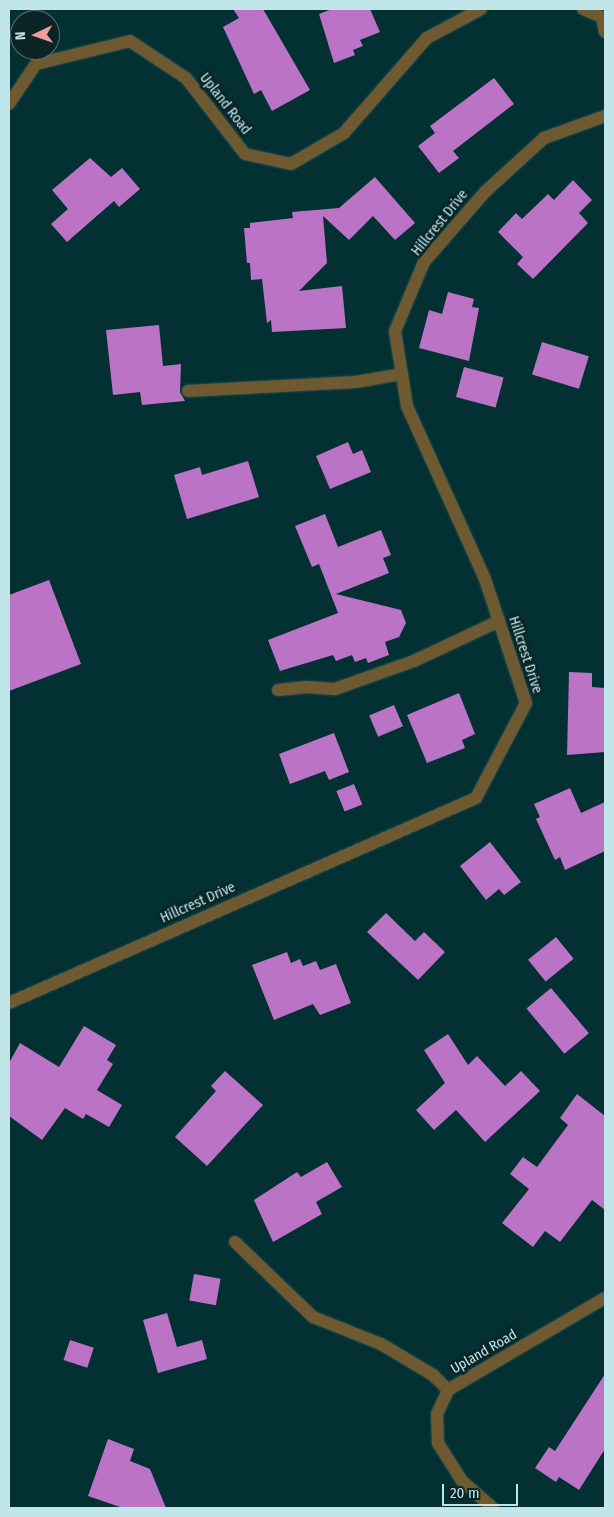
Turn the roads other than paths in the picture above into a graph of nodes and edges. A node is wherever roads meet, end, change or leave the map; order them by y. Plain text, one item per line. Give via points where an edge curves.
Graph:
1 (480, 9) edge
2 (583, 9) edge
3 (605, 32) edge
4 (9, 104) edge
5 (605, 116) edge
6 (402, 374) junction
7 (188, 391) dead end
8 (499, 621) junction
9 (278, 690) dead end
10 (9, 1003) edge
11 (235, 1242) dead end
12 (605, 1298) edge
13 (448, 1390) junction
14 (493, 1508) edge

1 - 4 street, Upland Road via 427,38 344,133 291,164 245,154 186,78 130,41 36,64
2 - 3 street via 602,17
5 - 6 street, Hillcrest Drive via 544,138 485,192 424,262 395,331
6 - 7 street via 356,382
6 - 8 street, Hillcrest Drive via 407,406 485,579
8 - 9 street via 414,661 336,690 305,687
8 - 10 street, Hillcrest Drive via 526,703 476,798
11 - 13 street via 313,1317 381,1344 433,1374
12 - 13 street, Upland Road
13 - 14 street, Upland Road via 437,1414 438,1443 462,1481

